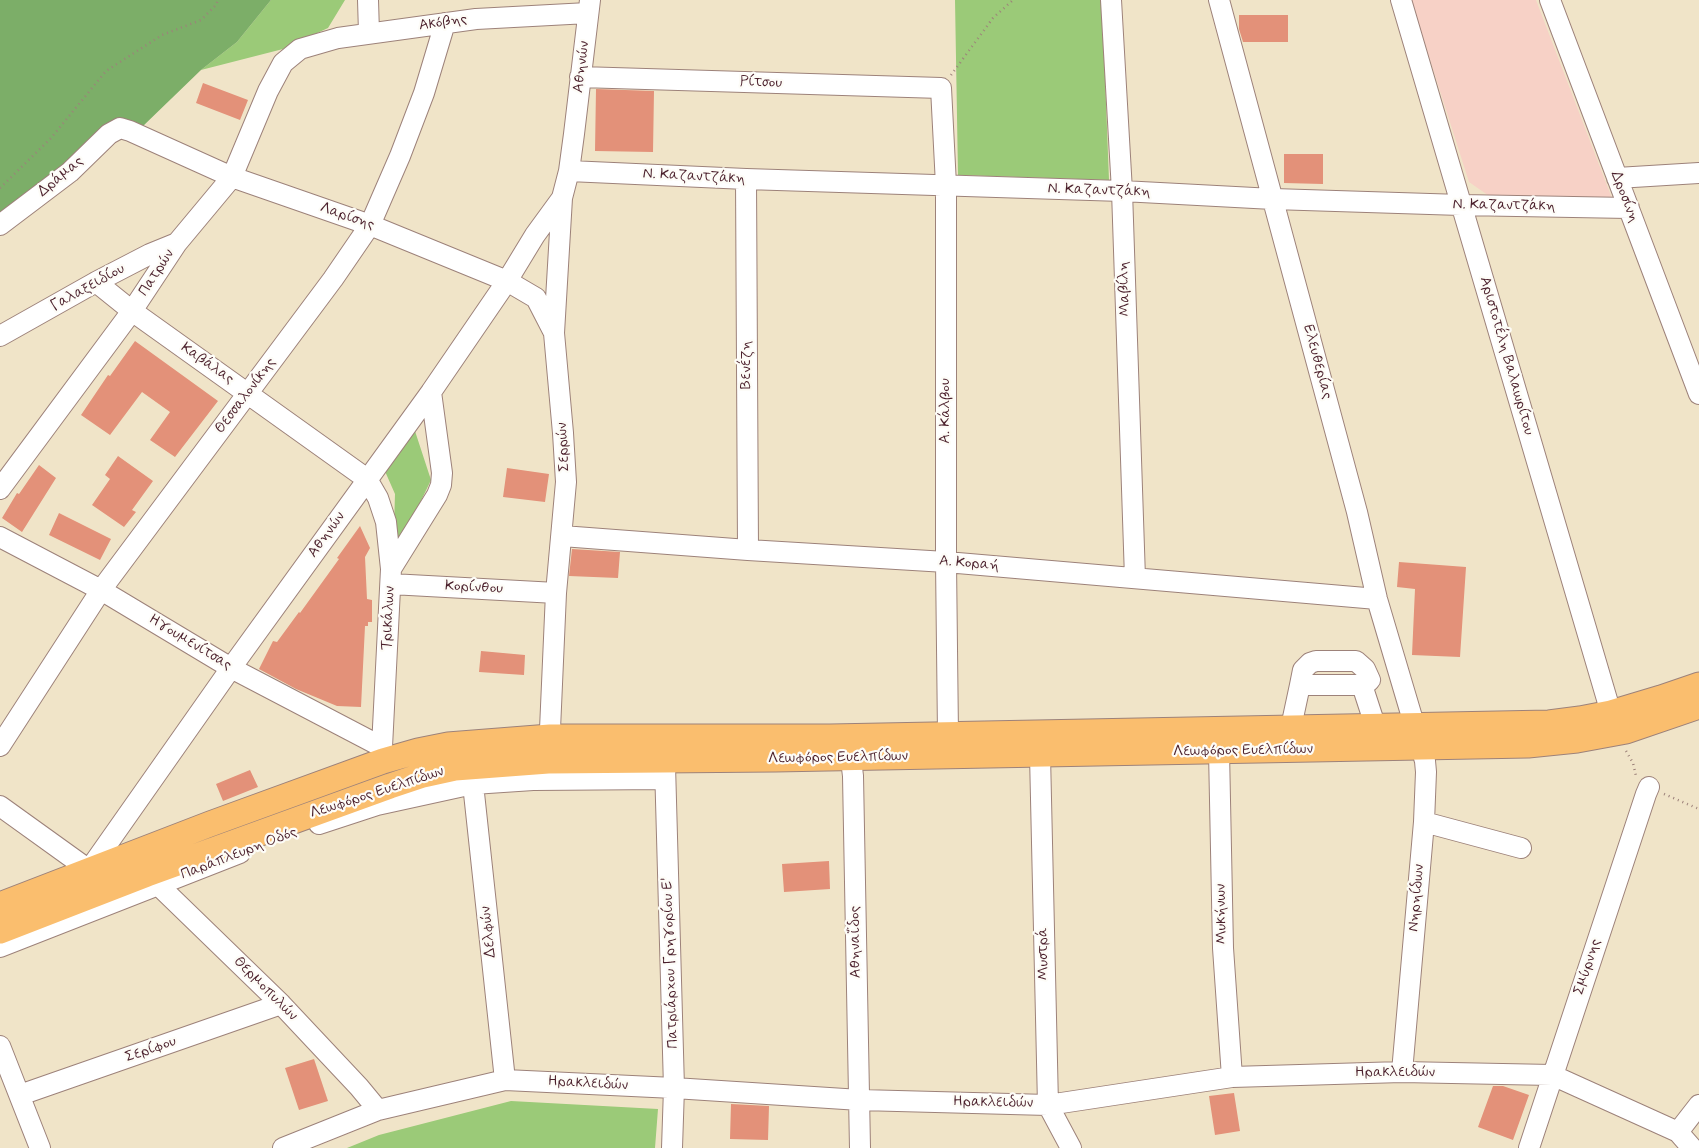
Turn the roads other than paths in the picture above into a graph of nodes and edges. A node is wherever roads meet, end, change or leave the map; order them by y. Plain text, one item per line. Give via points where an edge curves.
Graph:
1 (368, 0) edge
2 (1111, 0) edge
3 (1219, 0) edge
4 (1401, 0) edge
5 (1550, 0) edge
6 (589, 6) edge
7 (476, 9) edge
8 (446, 23) junction
9 (369, 33) junction
10 (300, 50) joint
11 (580, 77) junction
12 (941, 88) joint
13 (120, 128) joint
14 (574, 134) joint
15 (569, 171) junction
16 (1699, 173) edge
17 (232, 178) junction
18 (1617, 178) junction
19 (746, 179) junction
20 (946, 185) junction
21 (1122, 191) junction
22 (562, 198) junction
23 (1273, 199) junction
24 (1461, 205) junction
25 (1629, 208) junction
26 (0, 225) edge
27 (370, 225) junction
28 (177, 243) junction
29 (507, 280) junction
30 (96, 282) junction
31 (132, 311) junction
32 (554, 333) junction
33 (0, 336) edge
34 (431, 392) junction
35 (248, 394) junction
36 (1699, 394) edge
37 (367, 480) junction
38 (0, 489) edge
39 (562, 536) junction
40 (0, 537) edge
41 (748, 550) junction
42 (946, 562) junction
43 (391, 576) junction
44 (1135, 578) junction
45 (101, 590) junction
46 (556, 593) junction
47 (1377, 598) junction
48 (230, 668) junction
49 (1400, 678) junction
50 (1366, 682) junction
51 (1699, 685) edge
52 (1699, 706) edge
53 (1611, 723) junction
54 (1413, 724) junction
55 (1375, 725) junction
56 (1291, 727) junction
57 (948, 734) junction
58 (0, 746) edge
59 (849, 747) junction
60 (1421, 748) junction
61 (549, 749) junction
62 (1219, 751) junction
63 (382, 754) junction
64 (1040, 755) junction
65 (665, 769) junction
66 (473, 784) junction
67 (1650, 787) road end
68 (0, 806) edge
69 (1424, 822) junction
70 (1521, 848) dead end
71 (89, 870) junction
72 (153, 879) junction
73 (0, 904) edge
74 (0, 931) edge
75 (0, 947) edge
76 (281, 1004) junction
77 (0, 1046) edge
78 (1402, 1072) junction
79 (1552, 1076) junction
80 (1232, 1077) junction
81 (505, 1080) junction
82 (674, 1088) junction
83 (20, 1095) junction
84 (860, 1100) junction
85 (1699, 1104) edge
86 (1048, 1105) junction
87 (378, 1110) junction
88 (1678, 1132) junction
89 (40, 1148) edge
90 (283, 1148) edge
91 (672, 1148) edge
92 (860, 1148) edge
93 (1071, 1148) edge
94 (1530, 1148) edge
95 (1692, 1148) edge

1 - 9 street
2 - 21 street, Μαβίλη
3 - 23 street, Ελευθερίας
4 - 24 street, Αριστοτέλη Βαλαωρίτου
5 - 18 street, Δροσίνη
6 - 7 street, Ακόβης
6 - 11 street, Αθηνών
7 - 8 street, Ακόβης
8 - 9 street, Ακόβης
8 - 27 street, Θεσσαλονίκης via 424,93
9 - 10 street, Ακόβης via 338,38
10 - 17 street, Πατρών via 283,63 268,91
11 - 12 street, Ρίτσου
11 - 14 street, Αθηνών
12 - 20 street, A. Κάλβου
13 - 17 street, Λαρίσης
13 - 26 street, Δράμας via 109,134 70,172
14 - 15 street, Σερρών
15 - 19 street, Ν. Καζαντζάκη
15 - 22 street, Σερρών
16 - 18 street
17 - 27 street, Λαρίσης
17 - 28 street, Πατρών
18 - 25 street, Δροσίνη
19 - 20 street, Ν. Καζαντζάκη
19 - 41 street, Βενέζη
20 - 21 street, Ν. Καζαντζάκη
20 - 42 street, A. Κάλβου
21 - 23 street, Ν. Καζαντζάκη
21 - 44 street, Μαβίλη
22 - 29 street, Αθηνών
22 - 32 street, Σερρών
23 - 24 street, Ν. Καζαντζάκη
23 - 47 street, Ελευθερίας
24 - 25 street, Ν. Καζαντζάκη
24 - 53 street, Αριστοτέλη Βαλαωρίτου
25 - 36 street, Δροσίνη
27 - 29 street, Λαρίσης
27 - 35 street, Θεσσαλονίκης
28 - 30 street, Γαλαξειδίου
28 - 31 street, Πατρών
29 - 32 street, Λαρίσης via 536,298
29 - 34 street, Αθηνών
30 - 31 street, Καβάλας
30 - 33 street, Γαλαξειδίου
31 - 35 street, Καβάλας
31 - 38 street, Πατρών
32 - 39 street, Σερρών via 566,482
34 - 37 street, Αθηνών
34 - 43 street via 441,484
35 - 37 street, Καβάλας
35 - 45 street, Θεσσαλονίκης
37 - 43 street, Τρικάλων via 378,498 386,522
37 - 48 street, Αθηνών
39 - 41 street, Α. Κοραή
39 - 46 street, Σερρών
40 - 45 street, Ηγουμενίτσας
41 - 42 street, Α. Κοραή
42 - 44 street, Α. Κοραή
42 - 57 street, A. Κάλβου
43 - 46 street, Κορίνθου
43 - 63 street, Τρικάλων
44 - 47 street, Α. Κοραή
45 - 48 street, Ηγουμενίτσας
45 - 58 street, Θεσσαλονίκης
46 - 61 street, Σερρών
47 - 49 street, Ελευθερίας
48 - 63 street, Ηγουμενίτσας
48 - 71 street, Αθηνών
49 - 50 street
49 - 54 street, Ελευθερίας
50 - 55 street
50 - 56 street via 1300,685
51 - 53 main road, Λεωφόρος Ευελπίδων via 1661,698
52 - 53 main road, Λεωφόρος Ευελπίδων via 1626,730
53 - 54 main road, Λεωφόρος Ευελπίδων
53 - 60 main road, Λεωφόρος Ευελπίδων via 1576,740 1528,745
54 - 55 main road, Λεωφόρος Ευελπίδων
54 - 60 street, Νηρηίδων
55 - 56 main road, Λεωφόρος Ευελπίδων
56 - 57 main road, Λεωφόρος Ευελπίδων
57 - 59 main road, Λεωφόρος Ευελπίδων
59 - 61 main road, Λεωφόρος Ευελπίδων
59 - 64 main road, Λεωφόρος Ευελπίδων
59 - 65 main road, Λεωφόρος Ευελπίδων
59 - 84 street, Αθηναΐδος
60 - 62 main road, Λεωφόρος Ευελπίδων
60 - 69 street, Νηρηίδων via 1426,772
61 - 63 main road, Λεωφόρος Ευελπίδων via 448,745
61 - 65 main road, Λεωφόρος Ευελπίδων
61 - 72 main road, Λεωφόρος Ευελπίδων via 423,775
62 - 64 main road, Λεωφόρος Ευελπίδων
62 - 80 street, Μυκήνων via 1223,948
63 - 71 main road, Λεωφόρος Ευελπίδων
64 - 86 street, Μυστρά
65 - 66 street, Παράπλευρη Οδός
65 - 82 street, Πατριάρχου Γρηγορίου Ε'
66 - 72 street, Παράπλευρη Οδός via 377,804
66 - 81 street, Δελφών
67 - 79 street, Σμύρνης
68 - 71 street
69 - 70 street
69 - 78 street, Νηρηίδων
71 - 73 main road, Λεωφόρος Ευελπίδων
72 - 74 main road, Λεωφόρος Ευελπίδων
72 - 75 street, Παράπλευρη Οδός
72 - 76 street, Θερμοπυλών
76 - 83 street, Σερίφου
76 - 87 street, Θερμοπυλών
77 - 83 street
78 - 79 street, Ηρακλειδών
78 - 80 street, Ηρακλειδών
79 - 88 street, Ηρακλειδών
79 - 94 street, Σμύρνης
80 - 86 street, Ηρακλειδών
81 - 82 street, Ηρακλειδών
81 - 87 street, Ηρακλειδών
82 - 84 street, Ηρακλειδών
82 - 91 street, Πατριάρχου Γρηγορίου Ε'
83 - 89 street
84 - 86 street, Ηρακλειδών
84 - 92 street, Αθηναΐδος
85 - 88 street
86 - 93 street, Μυστρά
87 - 90 street, Ηρακλειδών
88 - 95 street, Ηρακλειδών

